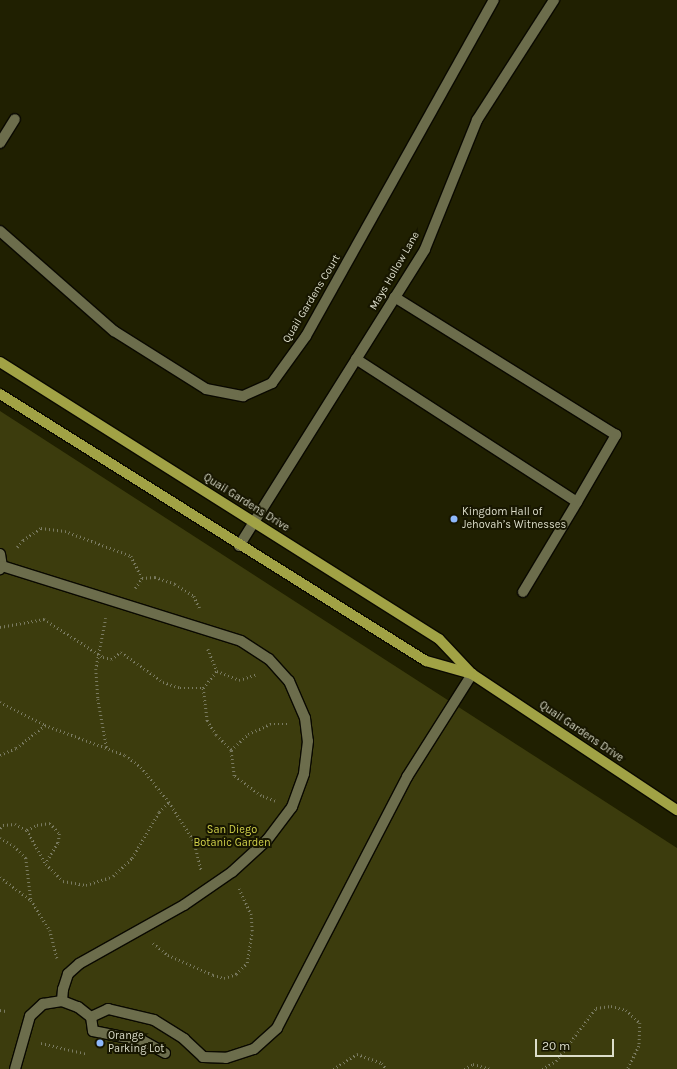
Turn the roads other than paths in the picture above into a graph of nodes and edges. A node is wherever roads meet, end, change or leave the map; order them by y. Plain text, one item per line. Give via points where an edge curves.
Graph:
1 (494, 0) edge
2 (554, 0) edge
3 (15, 119) dead end
4 (0, 143) edge
5 (0, 232) edge
6 (394, 297) junction
7 (356, 359) junction
8 (0, 362) edge
9 (0, 394) edge
10 (577, 502) junction
11 (254, 523) junction
12 (240, 546) junction
13 (0, 554) edge
14 (1, 568) edge
15 (524, 592) dead end
16 (472, 674) junction
17 (677, 810) edge
18 (62, 1001) junction
19 (91, 1017) junction
20 (165, 1053) dead end
21 (15, 1069) edge

1 - 5 street, Quail Gardens Court via 306,336 272,383 244,396 206,390 114,331
2 - 6 street, Mays Hollow Lane via 477,120 425,249
3 - 4 street
6 - 7 street, Mays Hollow Lane
6 - 10 street via 616,435
7 - 10 street
7 - 11 street, Mays Hollow Lane
8 - 11 main road, Quail Gardens Drive
9 - 12 main road, Quail Gardens Drive
10 - 15 street
11 - 12 street, Mays Hollow Lane
11 - 16 main road, Quail Gardens Drive via 438,639
12 - 16 main road, Quail Gardens Drive via 426,661
13 - 14 street
14 - 18 street via 241,641 274,664 289,681 305,718 308,741 304,774 292,807 267,840 232,872 206,890 79,964 68,974
16 - 17 main road, Quail Gardens Drive
16 - 19 street via 407,777 276,1028 254,1049 226,1058 203,1057 184,1039 154,1020 108,1009
18 - 19 street via 78,1007
18 - 21 street via 43,1004 31,1014
19 - 20 street via 92,1031 144,1041

